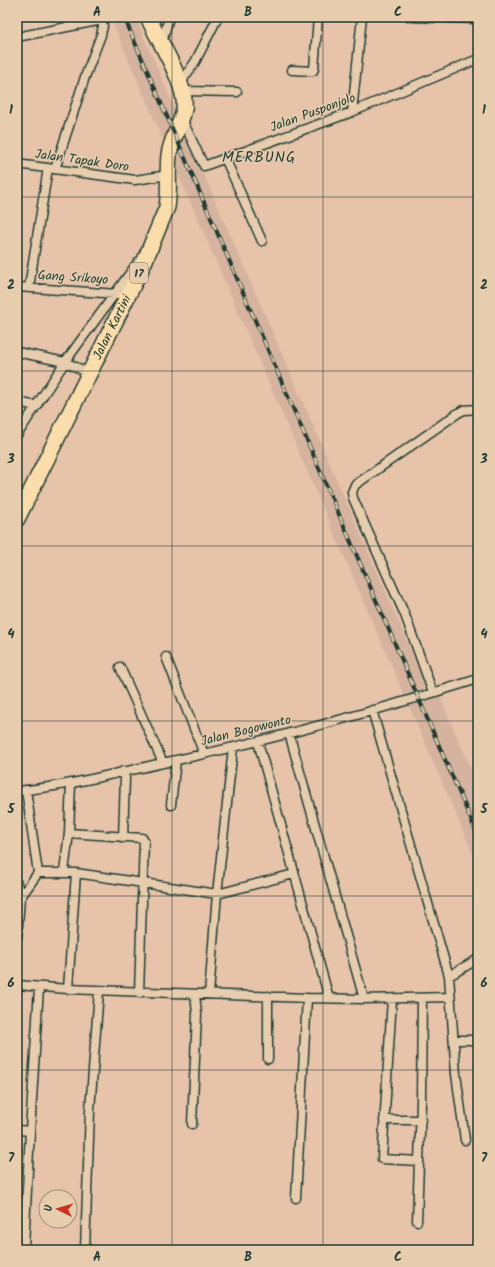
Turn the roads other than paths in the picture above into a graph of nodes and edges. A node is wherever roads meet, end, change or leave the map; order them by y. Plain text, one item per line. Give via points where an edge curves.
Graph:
1 (148, 17) edge
2 (170, 17) edge
3 (218, 17) edge
4 (318, 17) edge
5 (362, 17) edge
6 (410, 17) edge
7 (102, 18) edge
8 (430, 18) edge
9 (478, 19) edge
10 (17, 37) edge
11 (161, 46) junction
12 (478, 59) edge
13 (292, 70) dead end
14 (182, 87) junction
15 (237, 92) dead end
16 (352, 112) junction
17 (182, 118) junction
18 (225, 158) junction
19 (17, 164) edge
20 (51, 168) junction
21 (168, 175) junction
22 (262, 241) dead end
23 (17, 287) edge
24 (29, 287) junction
25 (120, 294) junction
26 (17, 352) edge
27 (65, 362) junction
28 (89, 373) junction
29 (17, 402) edge
30 (37, 406) junction
31 (478, 409) edge
32 (17, 435) edge
33 (21, 497) edge
34 (17, 519) edge
35 (166, 657) dead end
36 (120, 667) dead end
37 (478, 679) edge
38 (433, 693) junction
39 (372, 710) junction
40 (289, 733) junction
41 (258, 742) junction
42 (233, 748) junction
43 (204, 754) junction
44 (176, 760) junction
45 (163, 763) junction
46 (123, 771) junction
47 (71, 783) junction
48 (26, 790) junction
49 (17, 791) edge
50 (171, 805) dead end
51 (69, 833) junction
52 (123, 838) junction
53 (64, 872) junction
54 (38, 873) junction
55 (76, 873) junction
56 (294, 874) junction
57 (143, 883) junction
58 (17, 884) edge
59 (217, 894) junction
60 (20, 898) junction
61 (17, 938) edge
62 (478, 959) edge
63 (449, 976) junction
64 (17, 985) edge
65 (39, 988) junction
66 (68, 989) junction
67 (99, 991) junction
68 (139, 993) junction
69 (195, 994) junction
70 (209, 994) junction
71 (268, 996) junction
72 (449, 997) junction
73 (308, 998) junction
74 (329, 998) junction
75 (422, 998) junction
76 (364, 999) junction
77 (392, 999) junction
78 (454, 1040) junction
79 (478, 1040) edge
80 (268, 1059) dead end
81 (384, 1120) junction
82 (421, 1120) junction
83 (192, 1124) dead end
84 (17, 1130) edge
85 (30, 1131) junction
86 (465, 1140) dead end
87 (419, 1161) junction
88 (296, 1198) dead end
89 (417, 1221) dead end
90 (24, 1247) dead end
91 (85, 1250) edge

1 - 11 highway, Jalan Kartini / 17
2 - 11 street
3 - 14 street
4 - 13 street via 314,69
5 - 16 street
6 - 8 street
7 - 10 street
7 - 20 street via 101,36
8 - 9 street
11 - 14 highway, Jalan Kartini / 17
12 - 16 street, Jalan Pusponjolo
14 - 15 street
14 - 17 highway, Jalan Kartini / 17
16 - 18 street, Jalan Pusponjolo
17 - 18 street, Jalan Pusponjolo via 204,166
17 - 21 highway, Jalan Kartini / 17 via 171,141
18 - 22 street
19 - 20 street, Jalan Tapak Doro
20 - 21 street, Jalan Tapak Doro via 135,180
20 - 24 street
21 - 25 highway, Jalan Kartini / 17 via 167,207 152,244
23 - 24 street, Gang Srikoyo
24 - 25 street, Gang Srikoyo
25 - 27 street
25 - 28 highway, Jalan Kartini / 17
26 - 27 street
27 - 28 street
27 - 30 street
28 - 33 highway, Jalan Kartini / 17
29 - 30 street
30 - 32 street
31 - 38 street via 458,413 355,485 352,492 405,615
33 - 34 highway, Jalan Kartini / 17
35 - 43 street
36 - 45 street
37 - 38 street, Jalan Bogowonto
38 - 39 street, Jalan Bogowonto
39 - 40 street, Jalan Bogowonto
39 - 63 street
40 - 41 street, Jalan Bogowonto
40 - 76 street
41 - 42 street, Jalan Bogowonto
41 - 56 street
42 - 43 street, Jalan Bogowonto
42 - 59 street
43 - 44 street, Jalan Bogowonto
44 - 45 street, Jalan Bogowonto
44 - 50 street
45 - 46 street, Jalan Bogowonto
46 - 47 street, Jalan Bogowonto
46 - 52 street
47 - 48 street, Jalan Bogowonto
47 - 51 street
48 - 49 street, Jalan Bogowonto
48 - 54 street
51 - 52 street
51 - 53 street
52 - 57 street via 144,840
53 - 54 street
53 - 55 street
54 - 60 street
55 - 57 street
55 - 66 street
56 - 59 street
56 - 74 street
57 - 59 street
57 - 68 street
58 - 60 street
59 - 70 street
60 - 61 street
62 - 63 street
63 - 72 street
64 - 65 street
65 - 66 street
65 - 85 street
66 - 67 street
67 - 68 street
67 - 91 street via 90,1110
68 - 69 street
69 - 70 street
69 - 83 street via 197,1014
70 - 71 street
71 - 73 street
71 - 80 street
72 - 75 street
72 - 78 street
73 - 74 street
73 - 88 street
74 - 76 street
75 - 77 street
75 - 82 street
76 - 77 street
77 - 81 street
78 - 79 street
78 - 86 street via 460,1114
81 - 82 street
81 - 87 street via 382,1159
82 - 87 street
84 - 85 street
85 - 90 street
87 - 89 street

